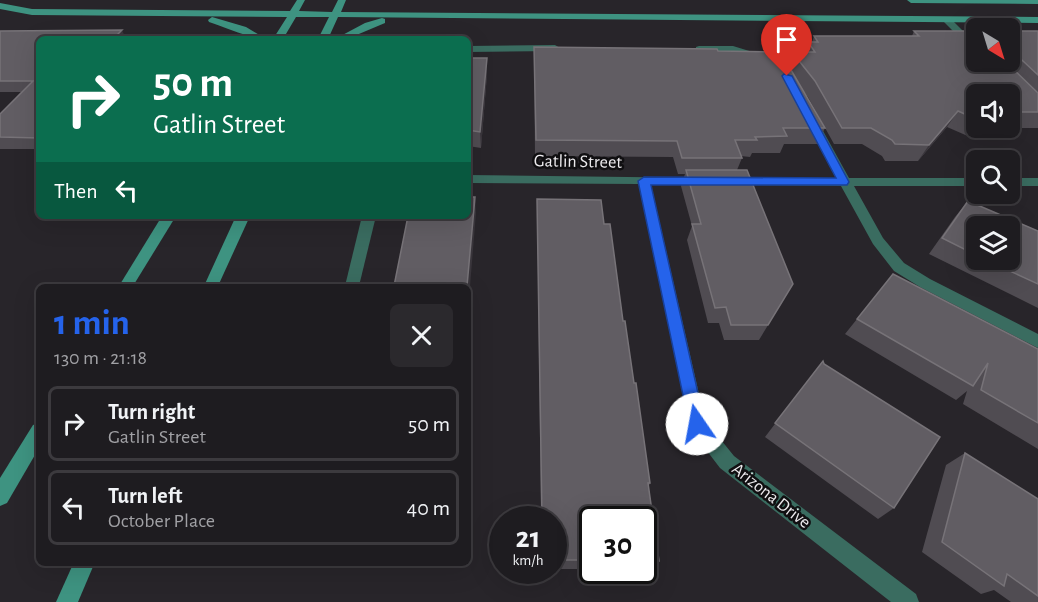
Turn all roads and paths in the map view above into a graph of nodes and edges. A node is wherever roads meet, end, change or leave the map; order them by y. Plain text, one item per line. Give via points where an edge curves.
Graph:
1 (301, 0) edge
2 (342, 0) edge
3 (910, 0) edge
4 (933, 0) edge
5 (1038, 1) edge
6 (0, 6) edge
7 (186, 14) junction
8 (293, 14) junction
9 (334, 16) junction
10 (432, 16) junction
11 (946, 19) junction
12 (1038, 20) edge
13 (256, 36) edge
14 (280, 36) edge
15 (324, 36) edge
16 (346, 36) edge
17 (966, 39) edge
18 (567, 48) edge
19 (471, 49) edge
20 (685, 49) edge
21 (776, 62) edge
22 (807, 115) edge
23 (471, 179) edge
24 (644, 181) junction
25 (843, 182) junction
26 (966, 182) edge
27 (1020, 182) edge
28 (1038, 182) edge
29 (167, 219) edge
30 (242, 219) edge
31 (368, 219) edge
32 (127, 284) edge
33 (212, 284) edge
34 (352, 284) edge
35 (1038, 341) edge
36 (36, 436) edge
37 (0, 496) edge
38 (83, 566) edge
39 (67, 602) edge
40 (908, 602) edge

1 - 8 main road
2 - 9 main road
3 - 4 main road
4 - 5 main road
6 - 7 main road via 32,12
7 - 8 main road
7 - 13 main road
8 - 9 main road
8 - 14 main road
9 - 10 main road
9 - 15 main road
10 - 11 main road
10 - 16 main road via 395,18
11 - 12 main road
11 - 17 street
18 - 19 street
20 - 21 street via 733,49
22 - 25 street
23 - 24 street, Gatlin Street
24 - 25 street, Gatlin Street
24 - 40 street, Arizona Drive via 697,424 727,462
25 - 26 street, Gatlin Street
25 - 35 street via 878,241 899,267
27 - 28 street
29 - 32 main road
30 - 33 main road
31 - 34 street
36 - 37 main road
38 - 39 main road

